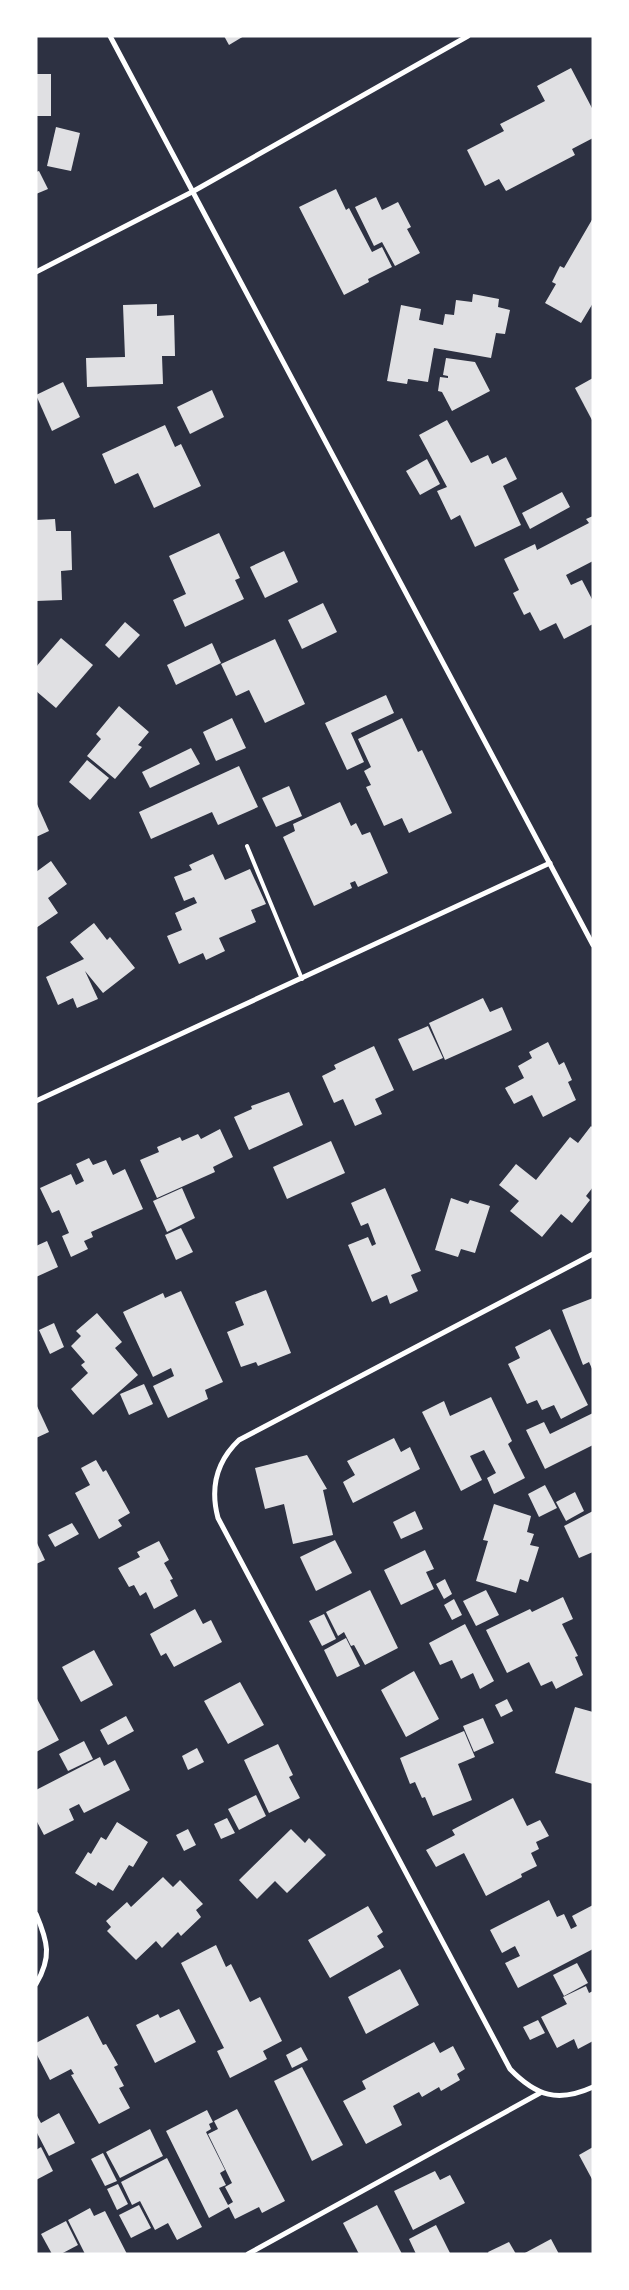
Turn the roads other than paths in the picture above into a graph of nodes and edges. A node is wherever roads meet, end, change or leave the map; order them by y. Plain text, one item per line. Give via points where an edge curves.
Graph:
1 (110, 36) edge
2 (468, 36) edge
3 (192, 192) junction
4 (36, 272) edge
5 (247, 846) dead end
6 (550, 863) junction
7 (593, 945) edge
8 (302, 979) junction
9 (36, 1101) edge
10 (593, 1254) edge
11 (36, 1914) edge
12 (36, 1984) edge
13 (593, 2087) edge
14 (540, 2093) junction
15 (248, 2254) edge

1 - 3 street
2 - 3 street
3 - 4 street
3 - 6 street
5 - 8 lane
6 - 7 street
6 - 8 street
8 - 9 street
10 - 14 street via 239,1440 227,1451 215,1490 218,1518 510,2069
11 - 12 street via 48,1949
13 - 14 street via 566,2095
14 - 15 street

